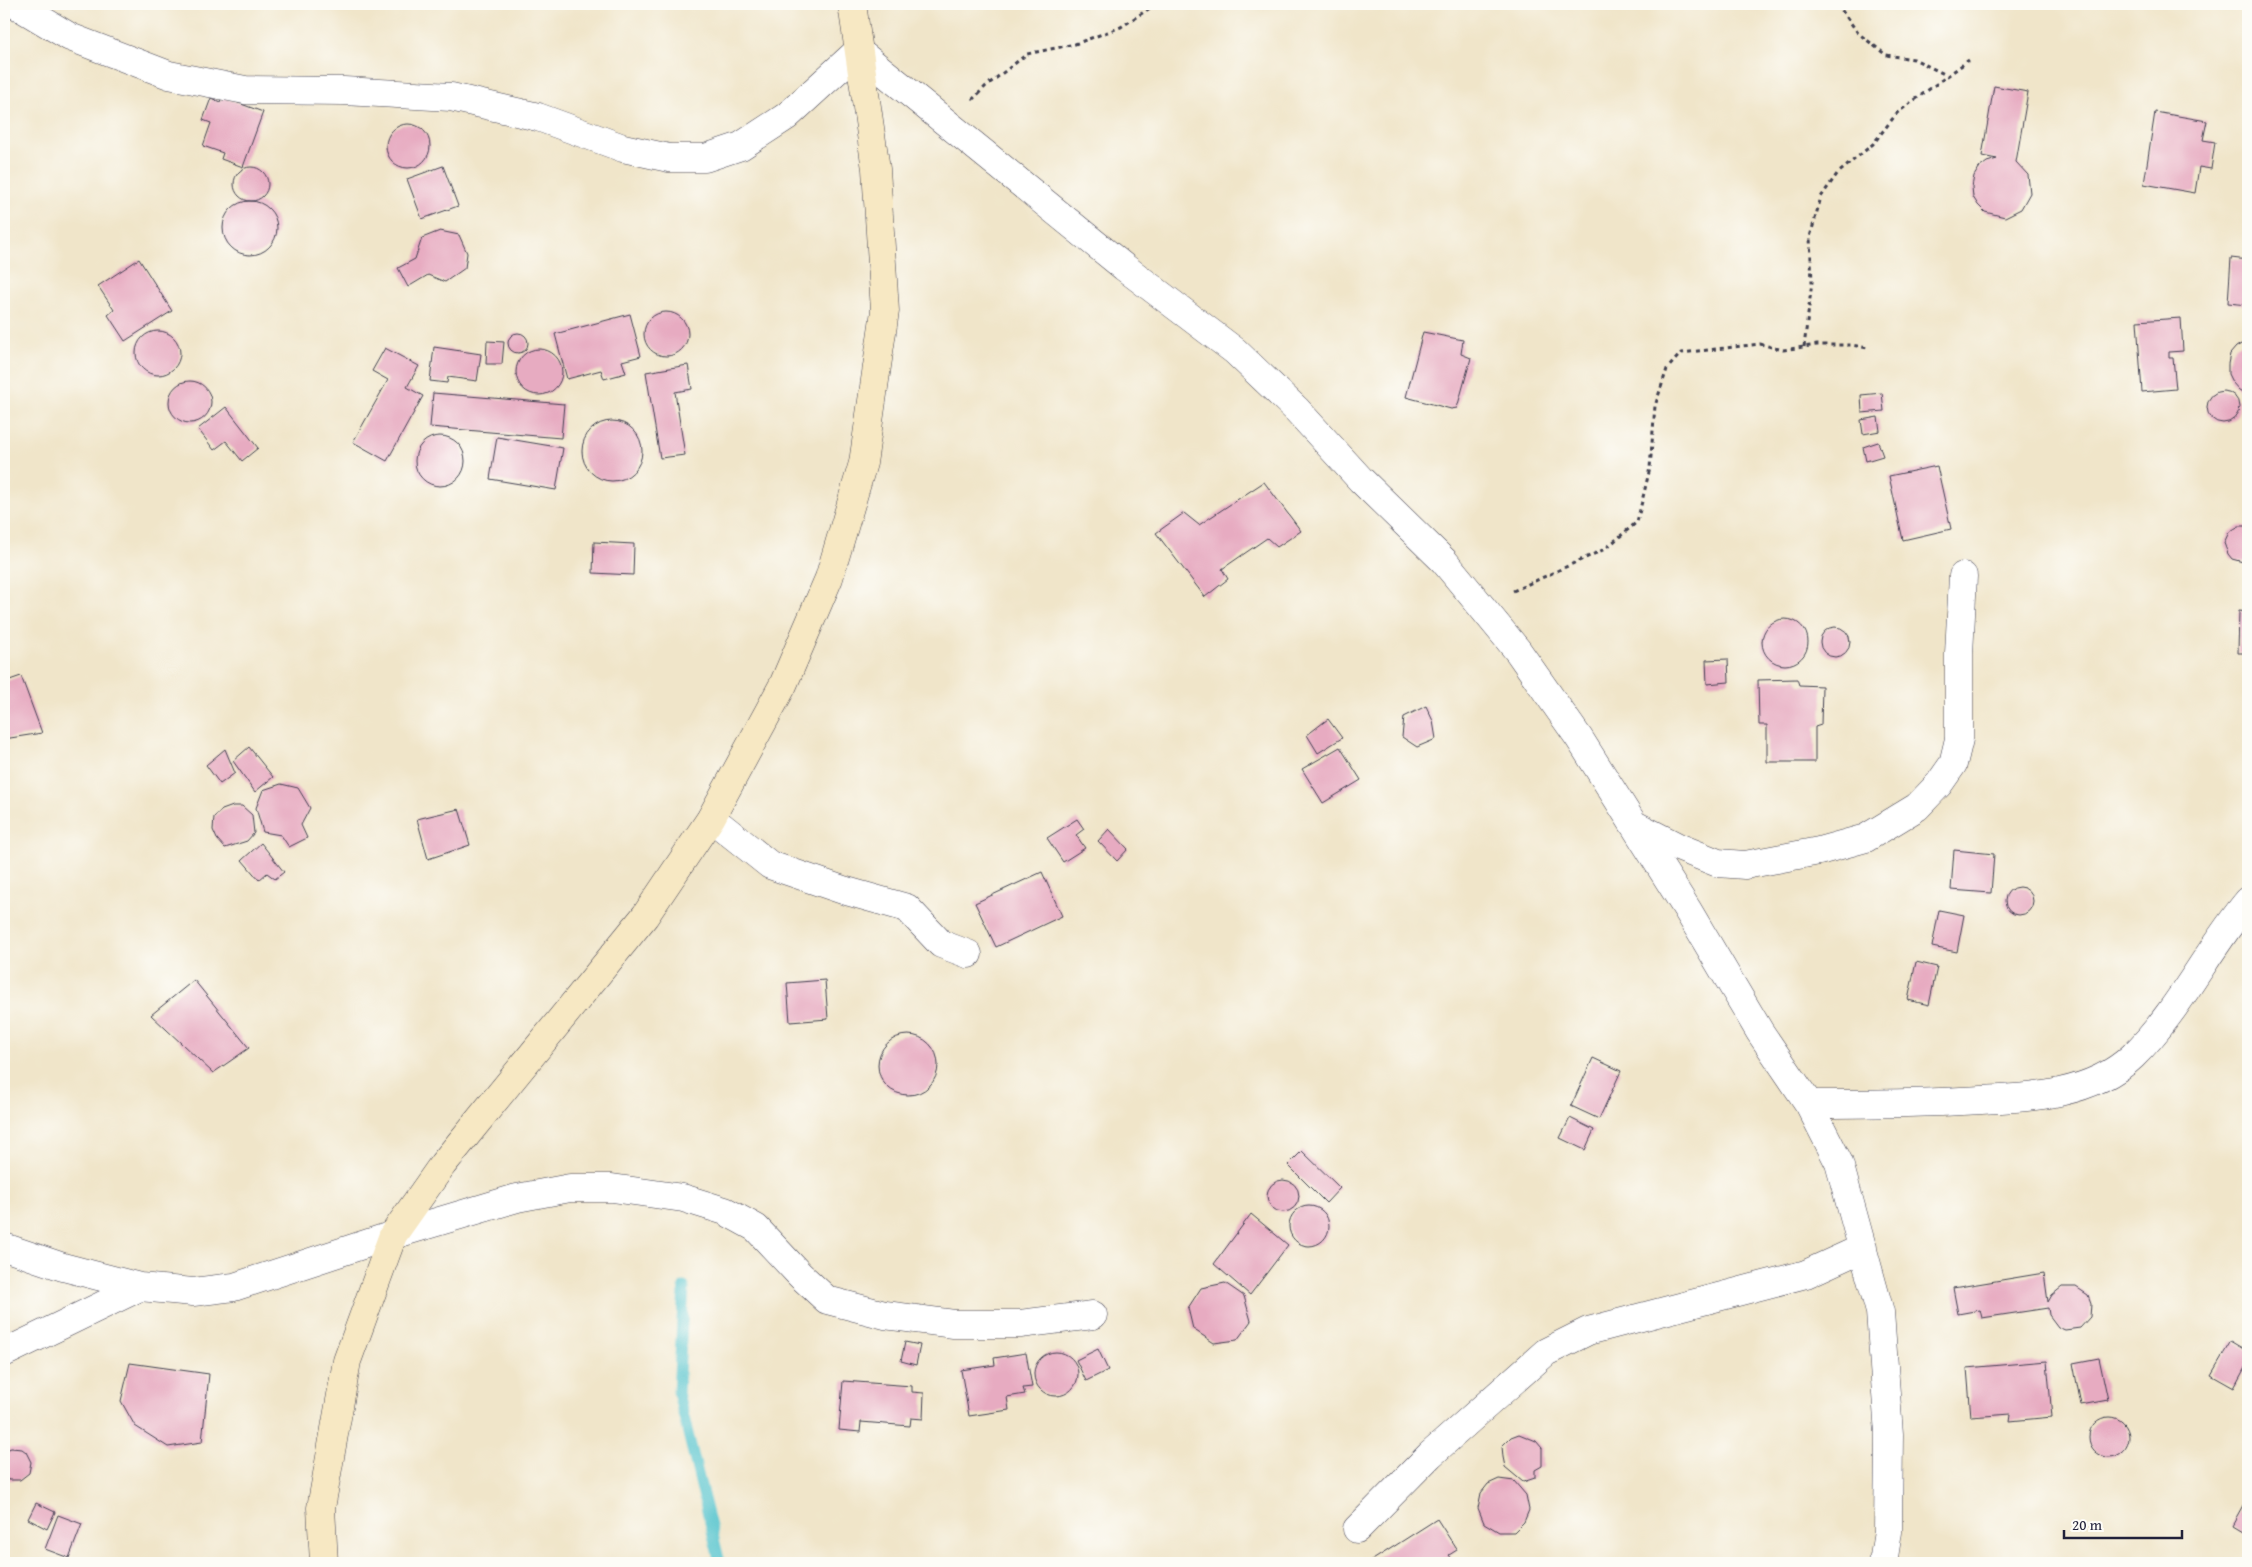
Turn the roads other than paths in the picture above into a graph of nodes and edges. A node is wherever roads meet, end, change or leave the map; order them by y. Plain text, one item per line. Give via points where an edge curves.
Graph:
1 (15, 4) edge
2 (852, 4) edge
3 (858, 51) junction
4 (1963, 576) dead end
5 (710, 818) junction
6 (1634, 824) junction
7 (2248, 901) edge
8 (968, 954) dead end
9 (1809, 1104) junction
10 (393, 1235) junction
11 (4, 1247) edge
12 (1864, 1248) junction
13 (140, 1287) junction
14 (1093, 1315) dead end
15 (4, 1354) edge
16 (1357, 1529) dead end
17 (324, 1563) edge
18 (1883, 1563) edge

1 - 3 street via 70,37 169,75 245,90 451,97 538,117 624,148 669,158 705,158 741,146 787,116
2 - 3 street
3 - 5 street via 876,169 885,311 863,463 829,578 783,685
3 - 6 street via 1124,267 1236,351 1297,410 1361,480 1444,561 1518,650 1580,738
4 - 6 street via 1959,739 1953,764 1917,807 1866,838 1745,865 1718,862 1678,847
5 - 8 street via 770,865 907,908 941,944
5 - 10 street via 645,916 443,1164
6 - 9 street via 1760,1032
7 - 9 street via 2226,927 2194,979 2132,1056 2110,1072 2081,1086 2025,1098 1899,1105
9 - 12 street via 1839,1163
10 - 13 street via 234,1287 193,1292
10 - 14 street via 517,1198 570,1188 612,1188 683,1198 725,1211 756,1228 800,1276 828,1300 885,1315 954,1324 1020,1324
10 - 17 street via 347,1361 322,1508
11 - 13 street via 63,1267
12 - 16 street via 1806,1274 1588,1331 1546,1352 1430,1455
12 - 18 street via 1880,1312 1889,1434 1888,1532
13 - 15 street

